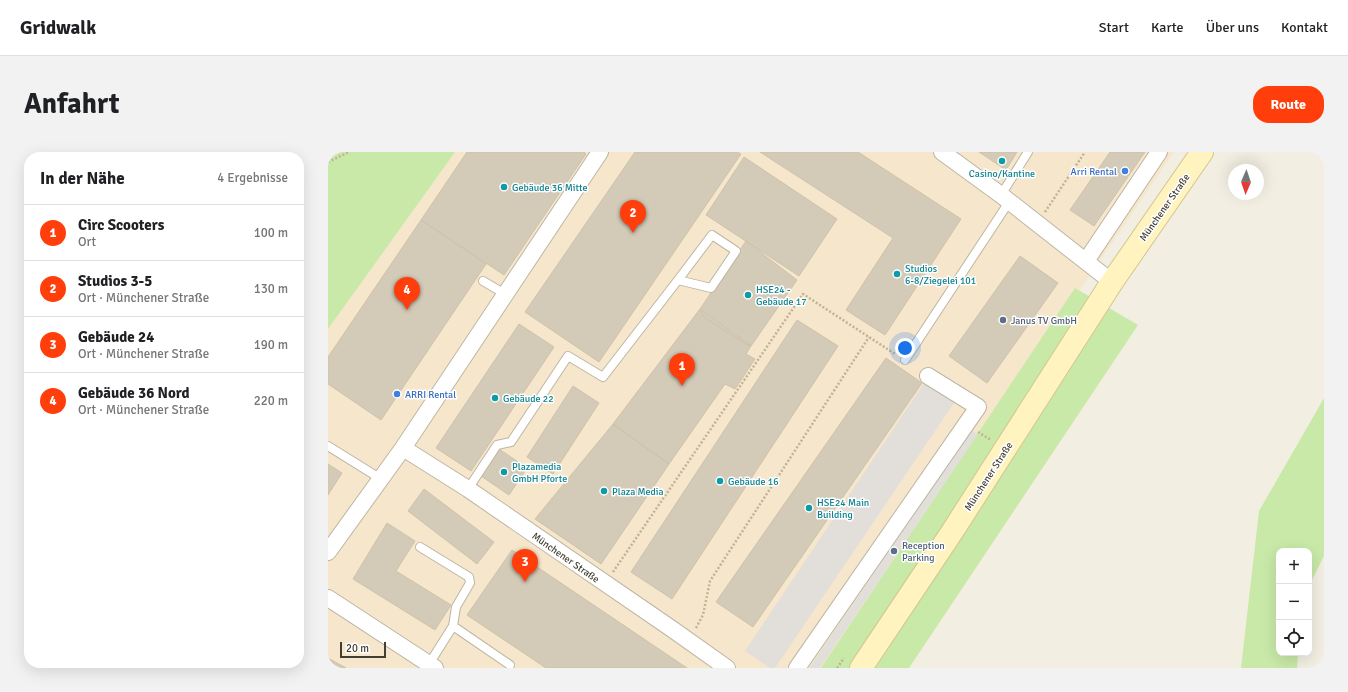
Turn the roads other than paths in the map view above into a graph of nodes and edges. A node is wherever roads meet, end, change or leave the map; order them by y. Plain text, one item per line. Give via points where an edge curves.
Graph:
1 (600, 152) edge
2 (942, 152) edge
3 (1028, 152) edge
4 (1159, 152) edge
5 (1202, 152) edge
6 (1005, 198) junction
7 (1086, 261) junction
8 (678, 280) junction
9 (483, 281) dead end
10 (1112, 282) junction
11 (505, 294) junction
12 (905, 360) road end
13 (928, 376) dead end
14 (328, 446) edge
15 (403, 448) junction
16 (381, 479) junction
17 (468, 489) junction
18 (420, 547) dead end
19 (328, 552) edge
20 (328, 598) edge
21 (453, 626) junction
22 (510, 665) dead end
23 (432, 666) edge
24 (727, 668) edge
25 (797, 668) edge
26 (861, 668) edge

1 - 11 street
2 - 6 street
3 - 6 lane
4 - 7 street
5 - 10 main road, Münchener Straße
6 - 7 street
6 - 12 lane
7 - 10 street
8 - 8 lane via 711,288 736,251 712,235
8 - 17 lane via 603,377 568,356 511,442 496,445
9 - 11 lane
10 - 26 main road, Münchener Straße via 952,532
11 - 15 street
13 - 25 street via 978,407
14 - 16 lane
15 - 16 street
15 - 17 street, Münchener Straße
16 - 19 street
17 - 24 street, Münchener Straße
18 - 21 lane via 469,577 470,583 456,607
20 - 23 street
21 - 22 lane
21 - 23 lane

